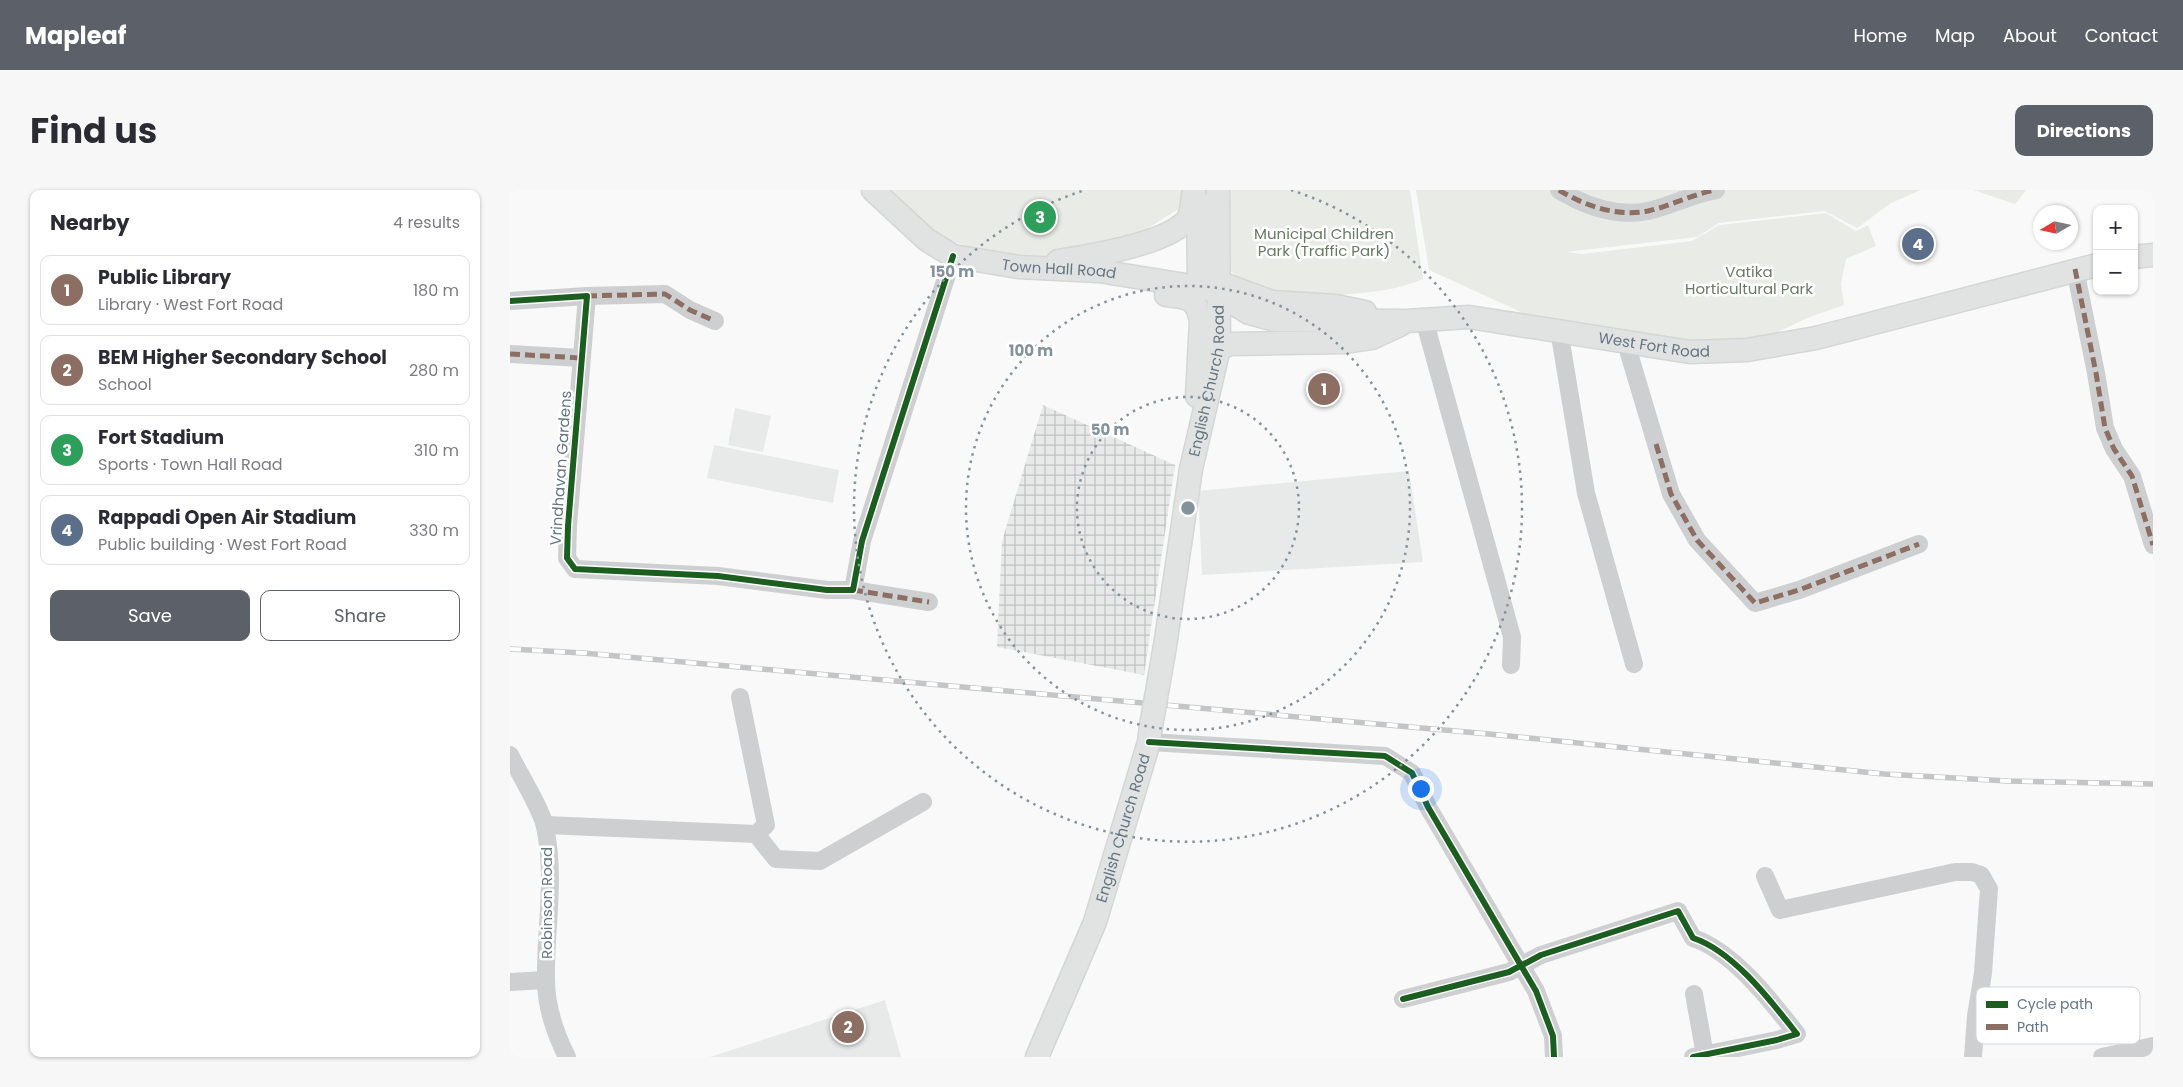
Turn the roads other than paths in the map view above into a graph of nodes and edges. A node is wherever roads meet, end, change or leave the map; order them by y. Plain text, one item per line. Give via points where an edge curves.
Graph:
1 (873, 190) edge
2 (1194, 190) edge
3 (1198, 190) edge
4 (1218, 190) edge
5 (1559, 190) edge
6 (1716, 190) edge
7 (2153, 255) edge
8 (953, 256) junction
9 (2138, 257) edge
10 (2093, 266) edge
11 (1018, 267) junction
12 (2075, 269) junction
13 (1211, 288) junction
14 (587, 296) junction
15 (510, 301) edge
16 (715, 321) dead end
17 (1420, 326) junction
18 (1560, 330) junction
19 (1625, 340) junction
20 (1219, 348) junction
21 (510, 354) edge
22 (581, 358) junction
23 (1191, 470) junction
24 (1919, 544) dead end
25 (2153, 545) edge
26 (853, 590) junction
27 (929, 602) dead end
28 (1634, 664) dead end
29 (1511, 665) dead end
30 (740, 697) dead end
31 (1150, 734) junction
32 (510, 755) edge
33 (923, 802) dead end
34 (545, 825) junction
35 (756, 834) junction
36 (1765, 876) dead end
37 (1530, 961) junction
38 (546, 980) junction
39 (510, 982) edge
40 (1981, 987) edge
41 (1694, 994) dead end
42 (1403, 999) dead end
43 (1976, 1016) edge
44 (2153, 1046) edge
45 (1699, 1056) edge
46 (567, 1057) edge
47 (1037, 1057) edge
48 (1554, 1057) edge
49 (1973, 1057) edge
50 (2102, 1057) edge

1 - 8 main road, Town Hall Road via 927,240
2 - 11 main road via 1188,219 1173,232 1118,248
3 - 13 main road
4 - 13 main road
5 - 6 street via 1601,210 1622,212 1648,211
7 - 9 main road
8 - 11 main road, Town Hall Road
8 - 26 street via 862,541
10 - 12 main road, West Fort Road
11 - 13 main road, Town Hall Road via 1099,271
11 - 23 main road, English Church Road via 1059,281 1184,297 1194,302 1202,320
12 - 19 main road, West Fort Road via 1816,338 1747,350 1690,352
12 - 25 street via 2105,428 2132,476
13 - 17 main road, Town Hall Road via 1272,302 1336,306
13 - 20 main road, English Church Road
14 - 15 street
14 - 16 street via 665,294
14 - 22 street, Vrindhavan Gardens
17 - 18 main road, West Fort Road via 1469,317
17 - 20 main road via 1345,342 1231,344
17 - 29 street via 1447,401 1512,637
18 - 19 main road, West Fort Road
18 - 28 street via 1586,493
19 - 24 street via 1671,494 1697,540 1754,604
20 - 23 main road, English Church Road
21 - 22 street
22 - 26 street, Vrindhavan Gardens via 567,558 575,569 718,576
23 - 31 main road, English Church Road, bridge
26 - 27 street
30 - 35 street via 766,825
31 - 37 street via 1385,756 1412,773 1428,807
31 - 47 main road, English Church Road via 1095,922
32 - 34 street, Robinson Road
33 - 35 street via 820,861 776,859
34 - 35 street
34 - 38 street, Robinson Road via 550,862
36 - 40 street via 1780,910 1955,872 1981,875 1989,889
37 - 42 street
37 - 45 street via 1678,912 1693,938 1706,942 1722,954 1770,1000 1797,1034
37 - 48 street via 1536,991 1553,1036
38 - 39 street
38 - 46 street, Robinson Road via 550,1013
41 - 45 street
43 - 49 street
44 - 50 street

